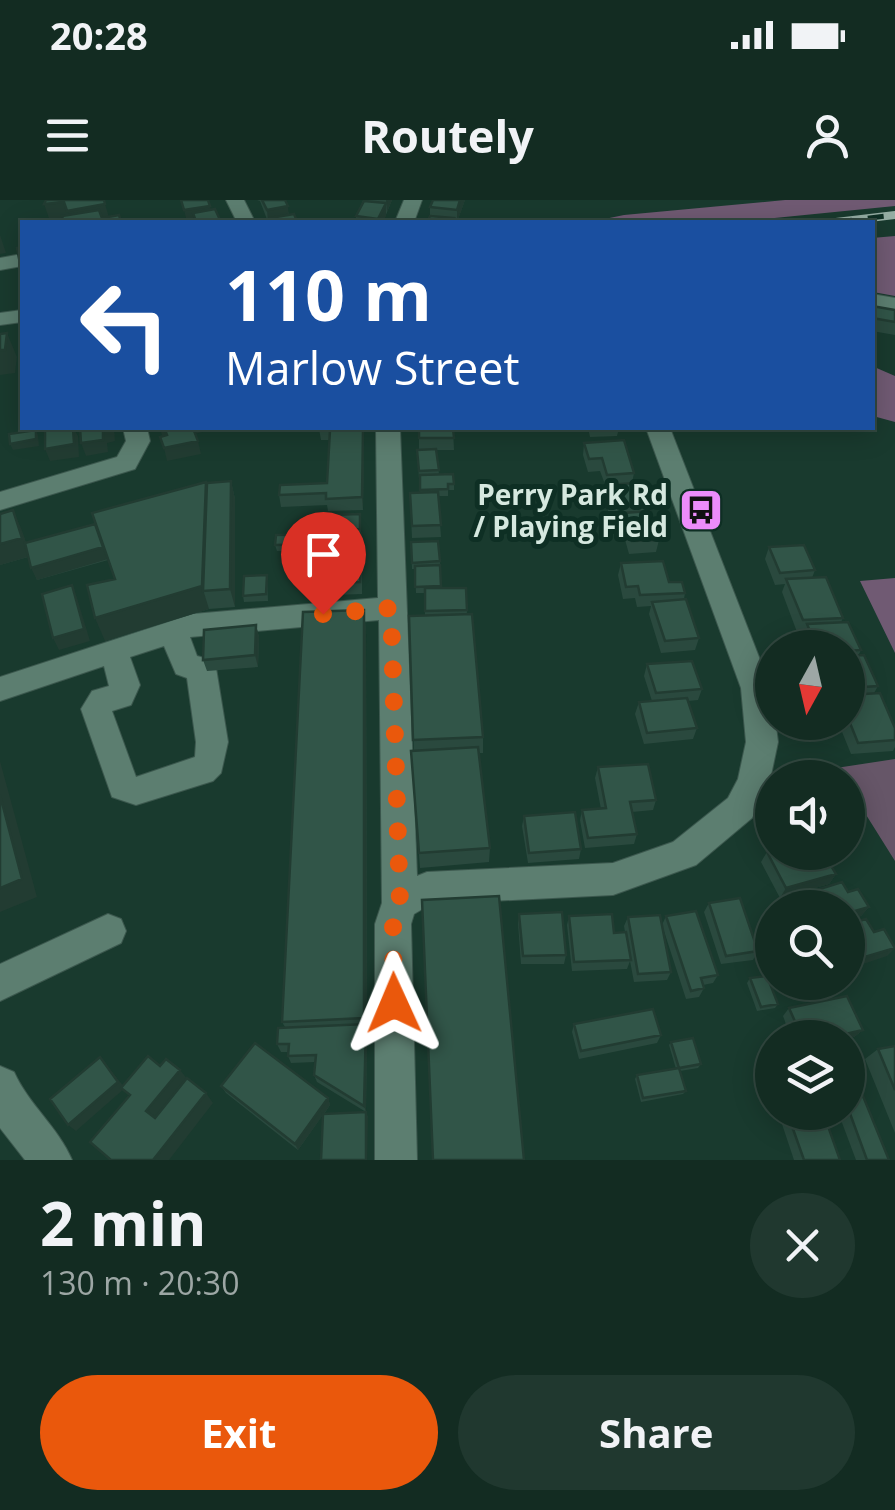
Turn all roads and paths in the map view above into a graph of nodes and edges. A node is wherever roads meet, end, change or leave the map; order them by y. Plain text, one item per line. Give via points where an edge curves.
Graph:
1 (135, 430) edge
2 (388, 430) edge
3 (659, 430) edge
4 (0, 501) edge
5 (391, 608) junction
6 (173, 632) junction
7 (113, 652) junction
8 (0, 689) edge
9 (400, 904) junction
10 (108, 932) dead end
11 (0, 983) edge
12 (0, 1086) edge
13 (51, 1160) edge
14 (396, 1160) edge

1 - 4 street via 138,442 126,463
2 - 5 street
3 - 9 street via 756,688 762,742 740,808 684,854 614,879 427,888
5 - 6 street
5 - 9 street
6 - 7 street
6 - 7 street via 186,666 201,668 212,742 202,771 136,791 123,787 96,708 120,696 125,685
7 - 8 street
9 - 14 street via 393,924
10 - 11 street
12 - 13 street

